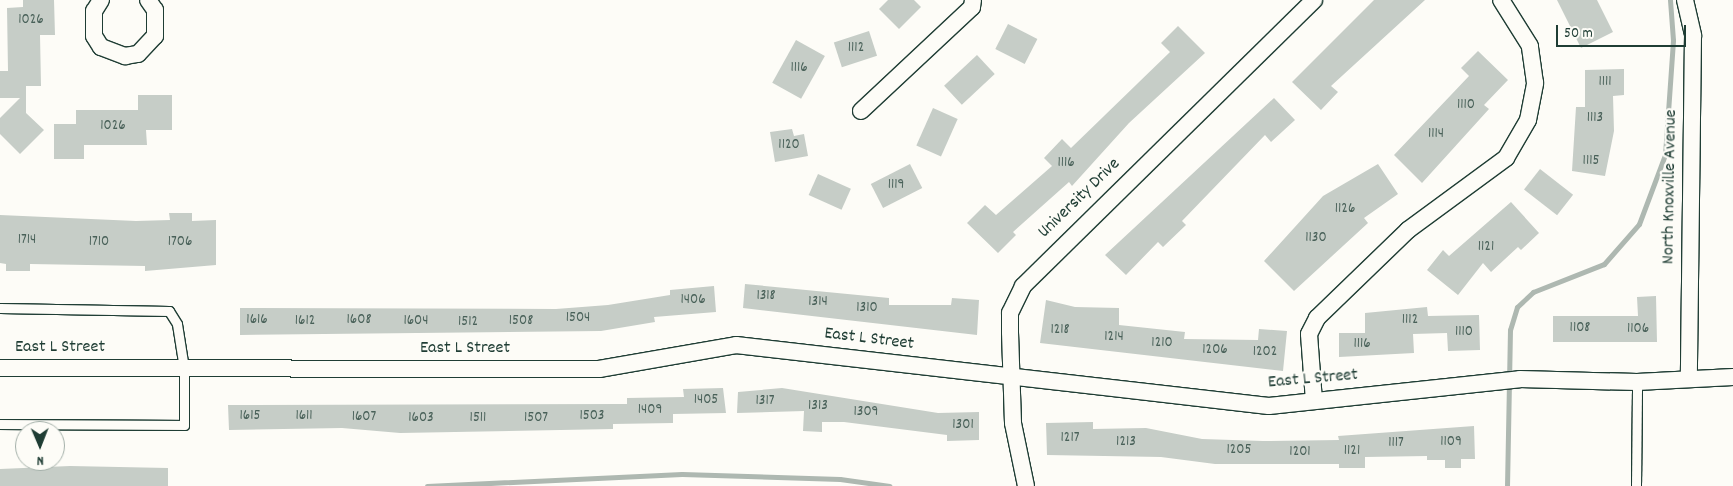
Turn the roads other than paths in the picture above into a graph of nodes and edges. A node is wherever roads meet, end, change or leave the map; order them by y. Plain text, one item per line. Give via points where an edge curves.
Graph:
1 (101, 0) edge
2 (148, 0) edge
3 (973, 0) edge
4 (1314, 0) edge
5 (1501, 0) edge
6 (1685, 0) edge
7 (861, 111) dead end
8 (0, 308) edge
9 (0, 368) edge
10 (184, 368) junction
11 (1011, 376) junction
12 (1689, 376) junction
13 (1733, 377) edge
14 (1637, 382) junction
15 (1314, 402) junction
16 (0, 424) edge
17 (1026, 486) edge
18 (1636, 486) edge

1 - 2 street via 94,11 94,36 101,47 125,56 138,54 156,36 155,10
3 - 7 street via 972,7
4 - 11 street, University Drive via 1022,286 1010,313
5 - 15 street via 1530,46 1535,83 1528,120 1506,158 1408,230 1317,318 1309,334
6 - 12 street, North Knoxville Avenue via 1693,36
8 - 10 lane via 169,311 177,324
9 - 10 street, East L Street
10 - 11 street, East L Street via 598,369 736,345
10 - 16 lane via 184,425
11 - 15 street, East L Street via 1270,406
11 - 17 street, University Drive via 1013,423
12 - 13 street, East L Street
12 - 14 street, East L Street
14 - 15 street, East L Street via 1520,379
14 - 18 lane

